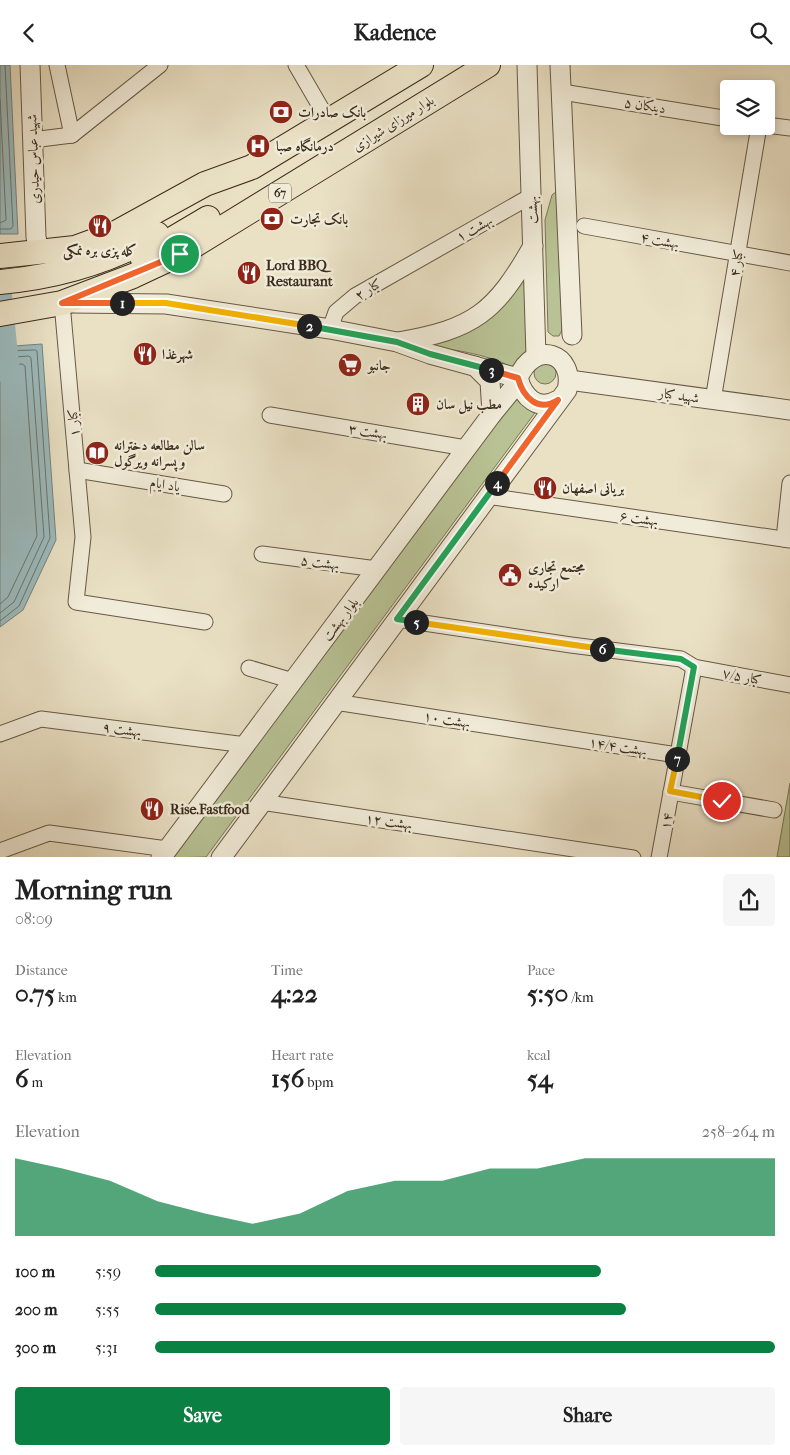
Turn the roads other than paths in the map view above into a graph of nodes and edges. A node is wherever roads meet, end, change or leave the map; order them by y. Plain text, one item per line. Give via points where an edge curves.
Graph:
1 (30, 65) edge
2 (57, 65) edge
3 (160, 65) edge
4 (296, 65) edge
5 (421, 65) edge
6 (488, 65) edge
7 (527, 65) edge
8 (560, 65) edge
9 (562, 92) junction
10 (421, 106) junction
11 (720, 118) edge
12 (328, 120) junction
13 (775, 126) edge
14 (790, 129) edge
15 (72, 135) junction
16 (757, 135) edge
17 (32, 139) junction
18 (260, 174) junction
19 (531, 195) junction
20 (584, 226) dead end
21 (533, 245) junction
22 (39, 252) junction
23 (737, 254) junction
24 (7, 255) edge
25 (418, 260) joint
26 (790, 263) edge
27 (2, 287) edge
28 (62, 303) junction
29 (0, 314) edge
30 (330, 329) junction
31 (572, 335) dead end
32 (397, 342) junction
33 (536, 356) junction
34 (475, 366) junction
35 (519, 379) junction
36 (568, 380) junction
37 (558, 400) junction
38 (712, 400) junction
39 (790, 410) edge
40 (492, 414) junction
41 (270, 415) dead end
42 (466, 447) junction
43 (77, 470) junction
44 (790, 483) edge
45 (224, 494) dead end
46 (488, 496) junction
47 (787, 540) edge
48 (262, 554) dead end
49 (377, 569) junction
50 (205, 622) dead end
51 (394, 623) junction
52 (694, 667) junction
53 (249, 668) dead end
54 (293, 681) junction
55 (790, 685) edge
56 (335, 702) junction
57 (0, 733) edge
58 (558, 737) joint
59 (246, 745) junction
60 (678, 755) junction
61 (670, 791) junction
62 (261, 803) junction
63 (774, 809) dead end
64 (0, 851) edge
65 (164, 853) edge
66 (221, 857) edge
67 (633, 857) edge
68 (659, 857) edge

1 - 17 street, شهید عباس حیدری
2 - 15 street
3 - 15 street
4 - 12 street
5 - 12 main road
6 - 10 main road, بلوار میرزای شیرازی / 67
7 - 19 street, بهشت
8 - 9 street
9 - 11 street, ۵ دینکان
9 - 31 street
10 - 18 main road
10 - 28 main road, بلوار میرزای شیرازی / 67 via 180,254
12 - 18 main road
13 - 14 street
15 - 17 street
16 - 23 street, ۴ کبار
17 - 22 street, شهید عباس حیدری
18 - 22 main road via 205,184 116,233 75,248
18 - 27 main road via 147,239 94,263
18 - 27 main road via 150,252 112,272 60,290
19 - 21 street, بهشت
19 - 25 street, ۱ بهشت
20 - 23 street, ۴ بهشت
21 - 32 street via 500,298 485,311 455,329
21 - 33 street, بهشت
22 - 24 main road
23 - 26 street, ۴ بهشت
23 - 38 street, ۴ کبار
25 - 30 street, ۲ کبار via 354,296 336,312
28 - 29 main road, بلوار میرزای شیرازی / 67
28 - 30 street via 166,303
28 - 43 street, ۱ کبار
30 - 32 street
32 - 34 street
33 - 35 street via 524,365
33 - 36 street via 560,360
34 - 35 street
34 - 40 street via 490,381
35 - 37 street via 521,389 531,401 548,404
35 - 40 street, بلوار بهشت
36 - 37 street via 567,390
36 - 38 street, شهید کبار
37 - 46 street
38 - 39 street, شهید کبار
40 - 42 street, بلوار بهشت
41 - 42 street, ۳ بهشت
42 - 49 street, بلوار بهشت
43 - 45 street, یاد ایام
43 - 50 street, ۱ کبار via 83,537 76,602
44 - 47 street
46 - 47 street, ۶ بهشت
46 - 51 street
48 - 49 street, ۵ بهشت
49 - 54 street, بلوار بهشت
51 - 52 street, ۷/۵ کبار via 682,669
51 - 56 street
52 - 55 street, ۷/۵ کبار
52 - 60 street, ۱۴
53 - 54 street
54 - 59 street, بلوار بهشت
56 - 58 street, ۱۰ بهشت
56 - 62 street
57 - 59 street, ۹ بهشت via 41,719
58 - 60 street, ۱۴/۴ بهشت
59 - 65 street, بلوار بهشت
60 - 61 street, ۱۴
61 - 63 street
61 - 68 street, ۱۴
62 - 66 street
62 - 67 street, ۱۲ بهشت
64 - 65 street via 49,833

